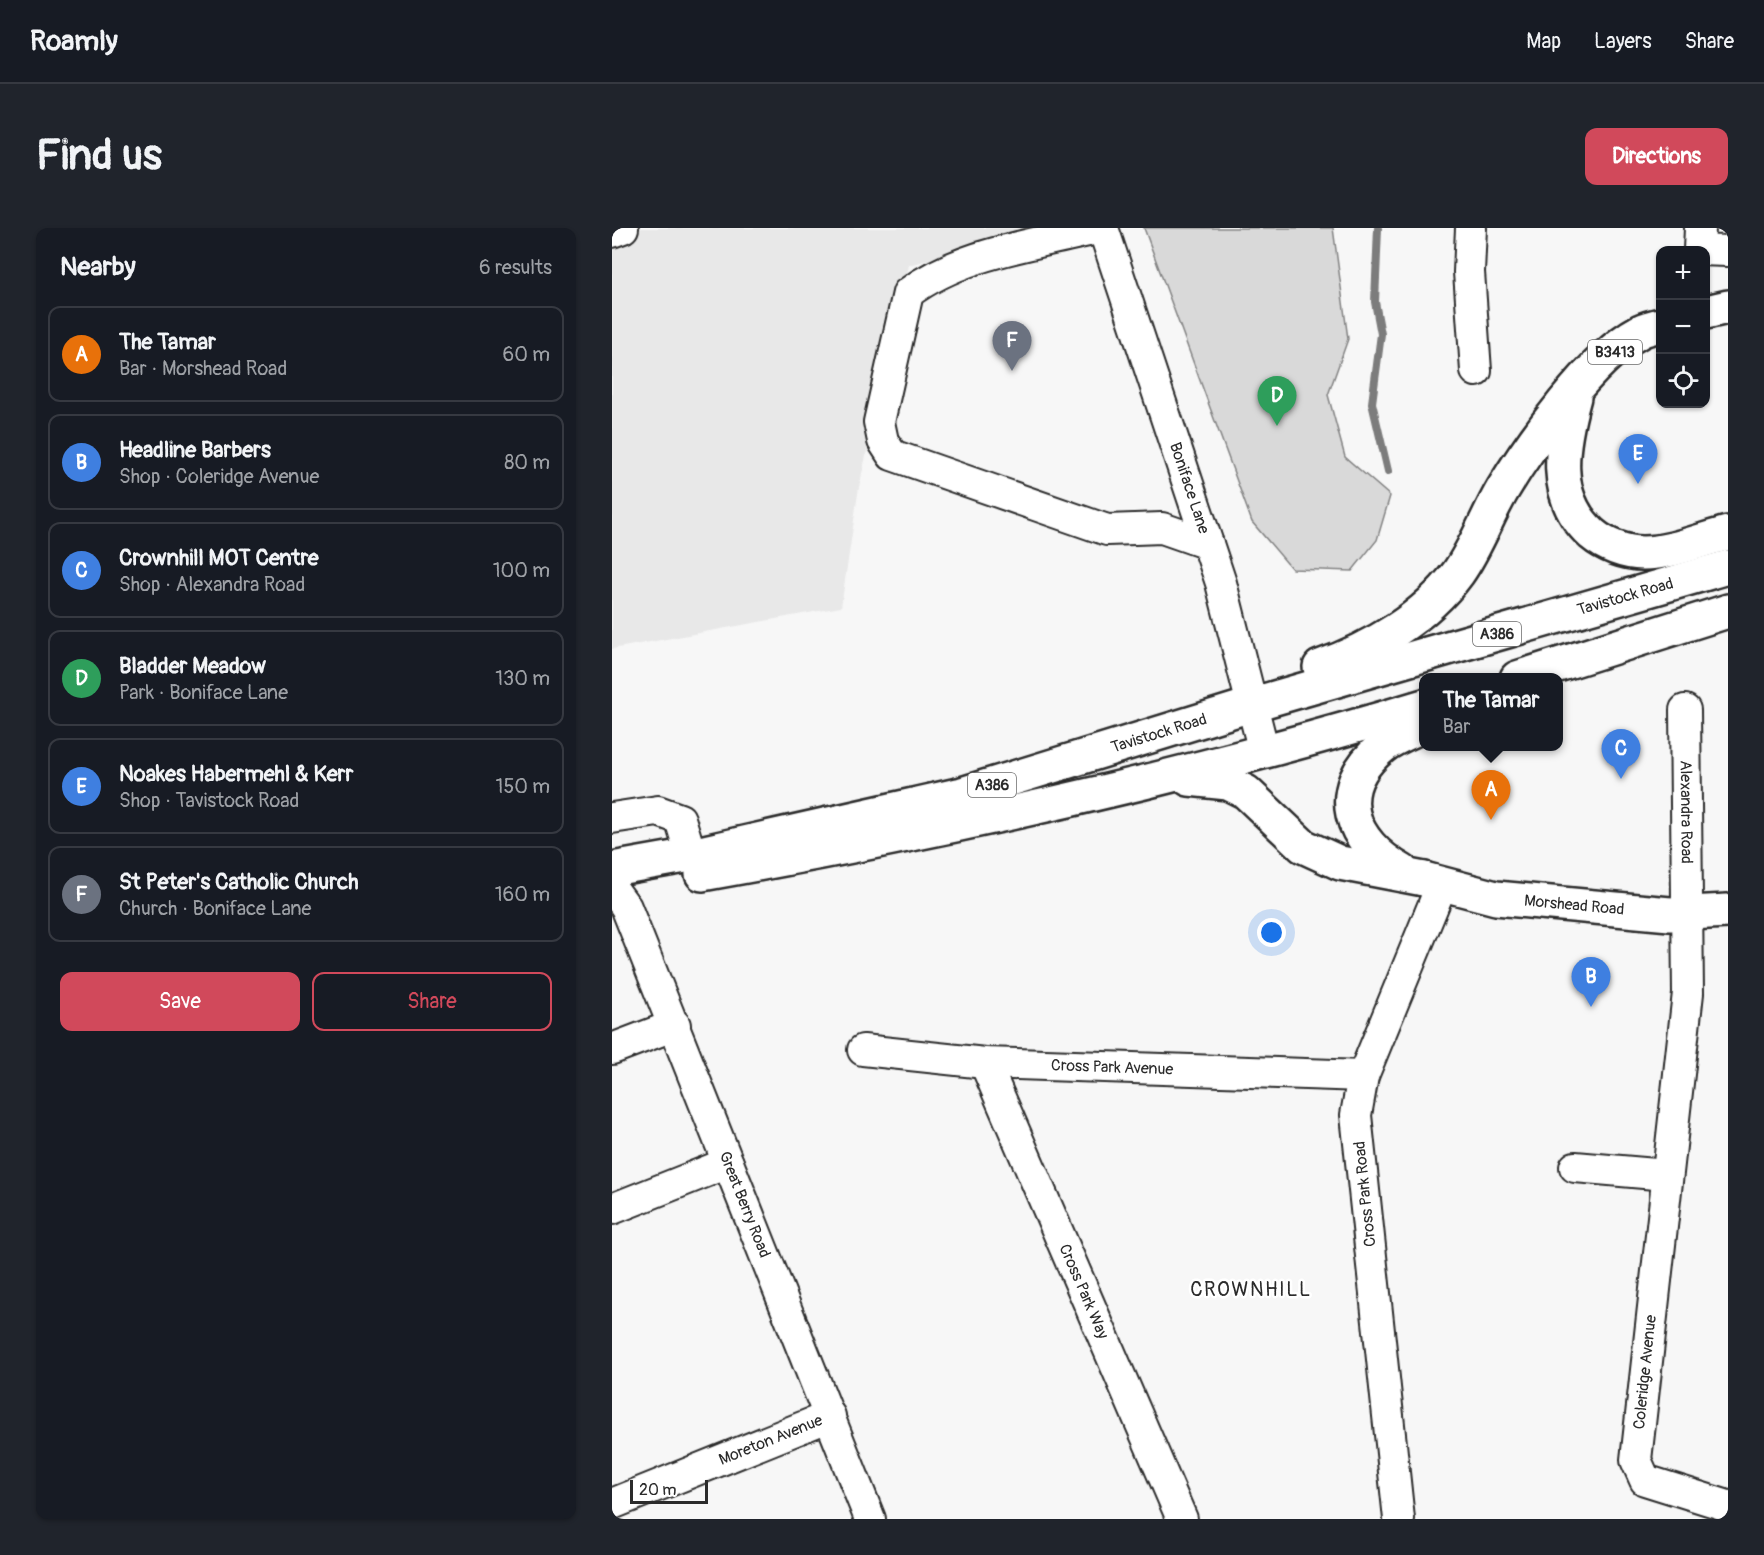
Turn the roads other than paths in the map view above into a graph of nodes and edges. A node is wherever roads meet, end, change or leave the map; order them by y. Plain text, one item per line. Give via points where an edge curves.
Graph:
1 (624, 228) edge
2 (1101, 228) edge
3 (1471, 228) edge
4 (1700, 228) edge
5 (612, 232) edge
6 (1728, 251) edge
7 (1728, 307) edge
8 (1710, 311) edge
9 (1656, 326) edge
10 (1476, 371) dead end
11 (1576, 389) junction
12 (1728, 533) edge
13 (1208, 544) junction
14 (1728, 567) edge
15 (1728, 611) edge
16 (1534, 673) edge
17 (1260, 702) junction
18 (1419, 707) edge
19 (1685, 710) dead end
20 (1419, 728) edge
21 (1264, 752) junction
22 (1172, 778) junction
23 (612, 818) edge
24 (689, 866) junction
25 (1426, 880) junction
26 (613, 885) edge
27 (1728, 911) edge
28 (1689, 913) junction
29 (675, 1025) junction
30 (612, 1049) edge
31 (863, 1050) dead end
32 (985, 1063) junction
33 (1363, 1076) junction
34 (728, 1163) junction
35 (1575, 1167) dead end
36 (1667, 1175) junction
37 (612, 1209) edge
38 (830, 1416) junction
39 (612, 1504) edge
40 (1728, 1506) edge
41 (870, 1519) edge
42 (1182, 1519) edge
43 (1400, 1519) edge

1 - 5 street
2 - 13 street, Boniface Lane
2 - 13 street via 967,261 932,275 908,293 879,422 883,441 892,455 1107,530 1162,528
3 - 10 street via 1469,272
4 - 6 street via 1699,250
7 - 8 main road
9 - 11 main road, B3413 via 1639,332
11 - 12 main road via 1561,460 1568,504 1580,523 1599,539 1623,550 1643,553
11 - 17 main road via 1503,489 1457,574 1408,623 1343,659 1295,677
13 - 17 street, Boniface Lane
14 - 17 main road, Tavistock Road / A386
15 - 16 main road
17 - 21 street, Boniface Lane
17 - 24 main road, Tavistock Road / A386 via 962,794
18 - 21 main road, A386
19 - 28 street, Alexandra Road
20 - 25 main road via 1383,747 1357,777 1353,818 1369,848 1383,861
21 - 22 main road, A386
22 - 24 main road, A386 via 953,828
22 - 25 main road via 1228,783 1246,792 1303,846 1340,864
23 - 24 street via 658,811 681,819
24 - 26 main road, A386
25 - 28 main road, Morshead Road via 1496,898
25 - 33 street, Cross Park Road
26 - 29 street, Great Berry Road
27 - 28 main road, Morshead Road
28 - 36 street, Coleridge Avenue via 1688,993
29 - 30 street
29 - 34 street, Great Berry Road
31 - 32 street, Cross Park Avenue
32 - 33 street, Cross Park Avenue
32 - 42 street, Cross Park Way
33 - 43 street, Cross Park Road via 1356,1115
34 - 37 street
34 - 38 street, Great Berry Road
35 - 36 street
36 - 40 street, Coleridge Avenue via 1636,1460 1645,1480
38 - 39 street, Moreton Avenue
38 - 41 street, Great Berry Road

